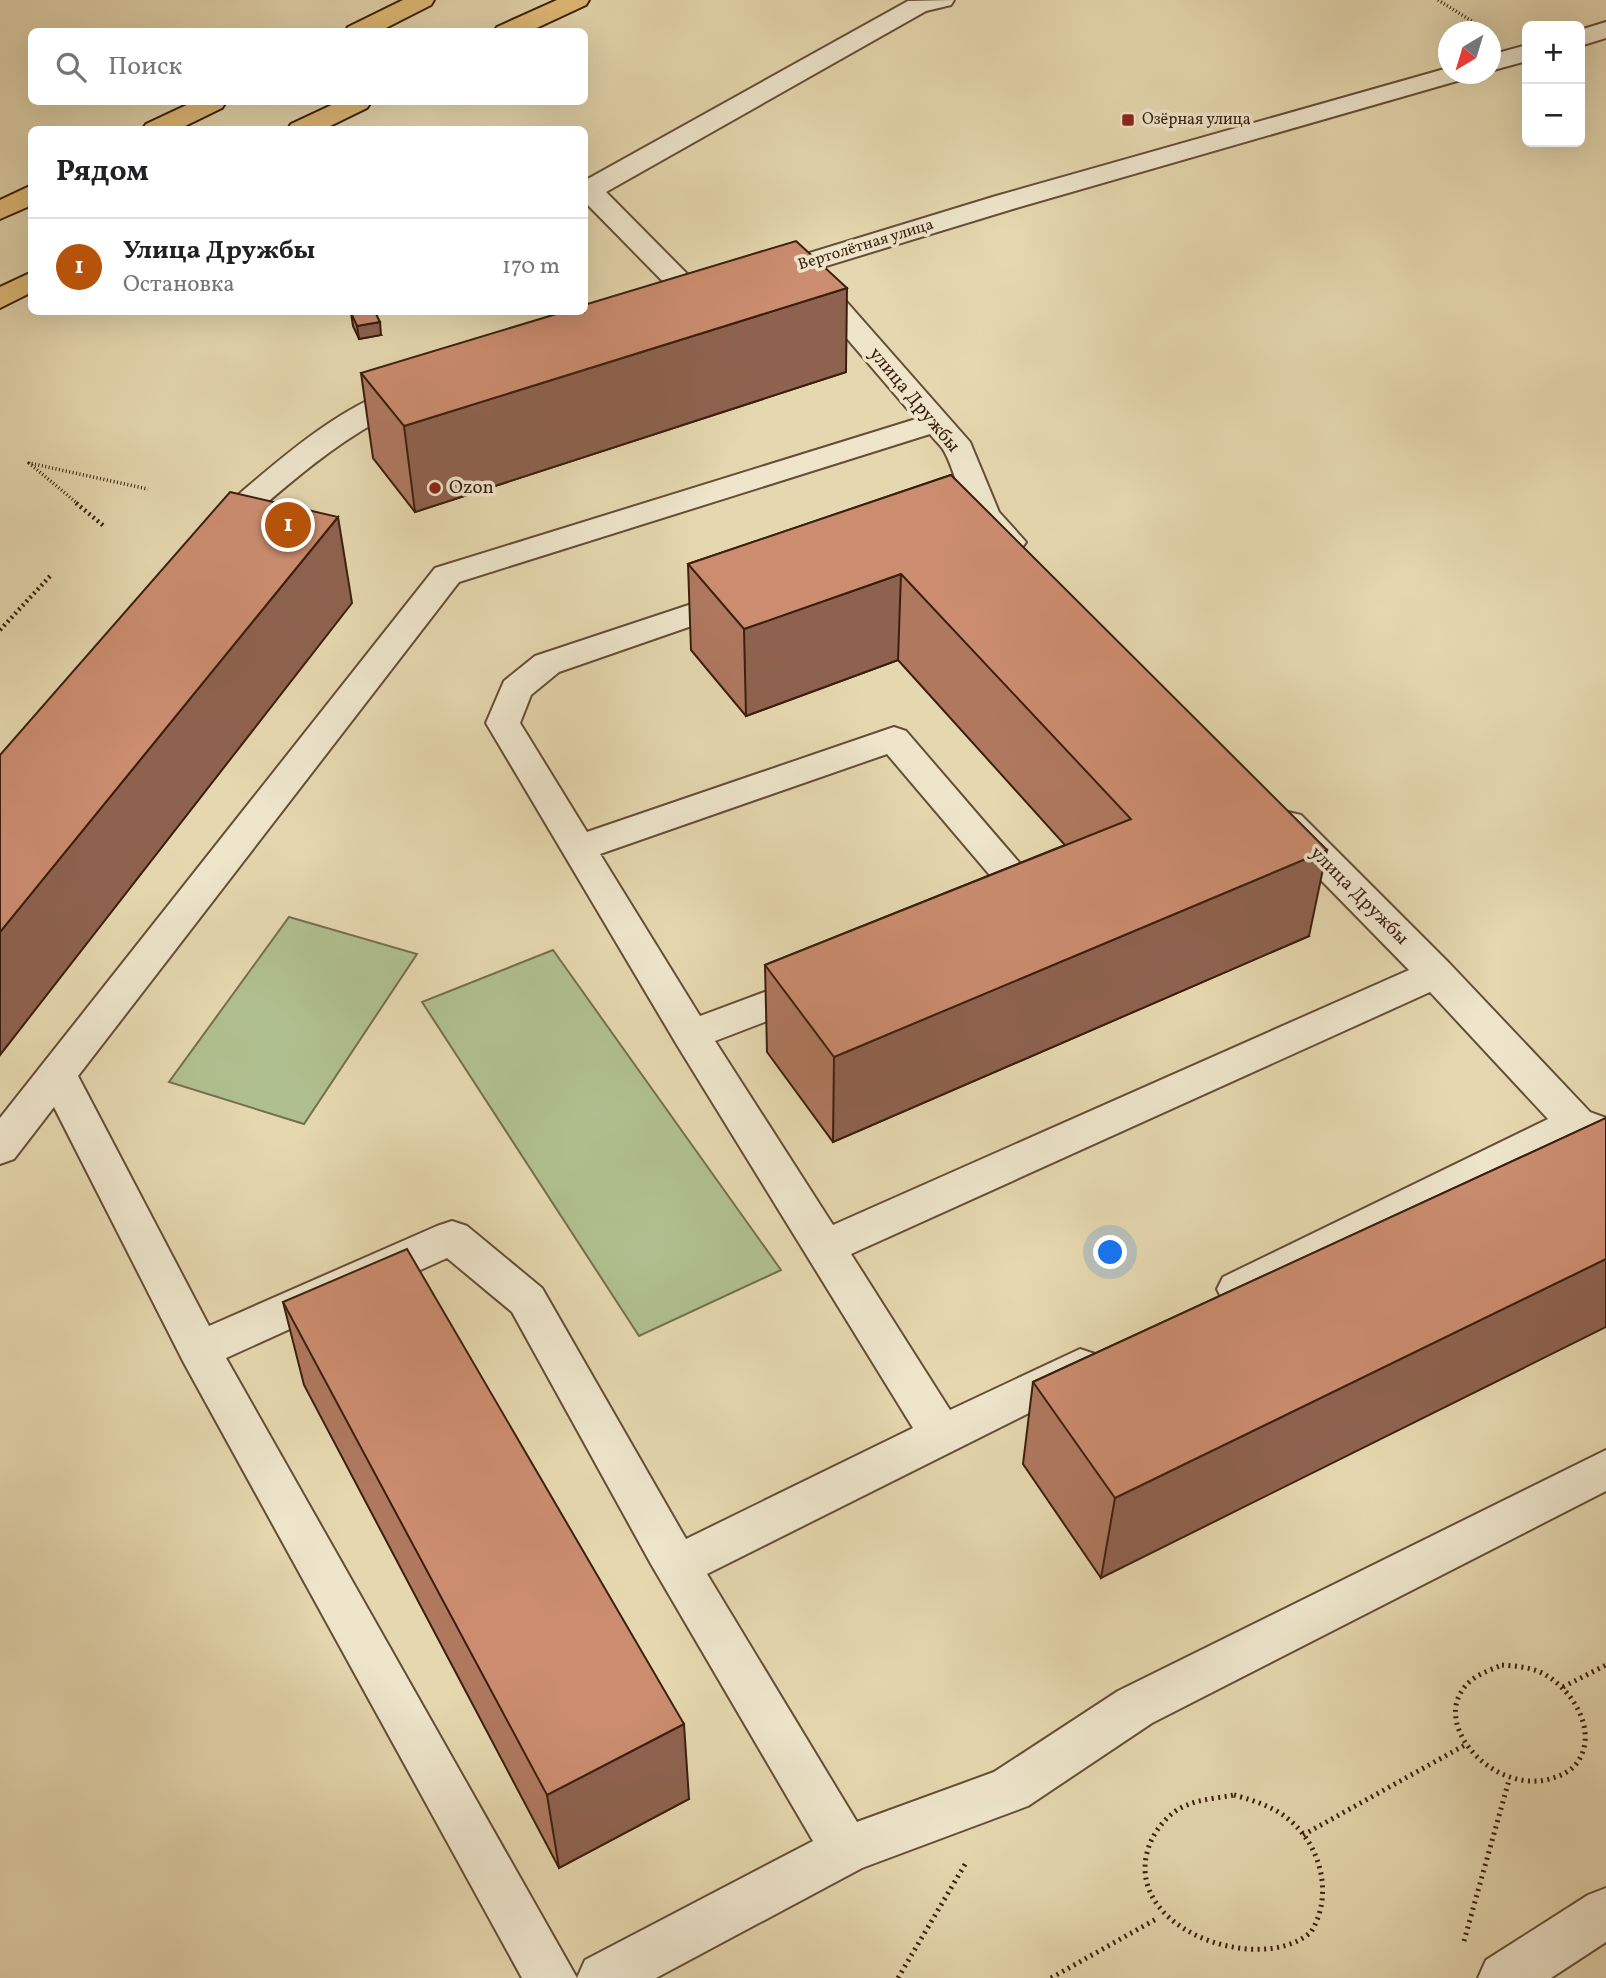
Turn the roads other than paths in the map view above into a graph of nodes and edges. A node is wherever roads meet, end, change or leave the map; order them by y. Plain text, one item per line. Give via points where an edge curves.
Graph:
1 (422, 0) edge
2 (577, 0) edge
3 (942, 0) edge
4 (365, 28) edge
5 (515, 28) edge
6 (1606, 30) edge
7 (1585, 36) edge
8 (1522, 54) edge
9 (1501, 60) edge
10 (1438, 79) edge
11 (207, 105) edge
12 (353, 105) edge
13 (163, 126) edge
14 (308, 126) edge
15 (28, 195) edge
16 (0, 211) edge
17 (800, 265) junction
18 (28, 282) edge
19 (0, 299) edge
20 (444, 381) edge
21 (935, 423) junction
22 (191, 552) edge
23 (1033, 566) edge
24 (766, 589) edge
25 (1269, 805) edge
26 (581, 847) junction
27 (996, 918) edge
28 (1436, 974) junction
29 (844, 976) edge
30 (691, 1034) junction
31 (57, 1074) junction
32 (1591, 1128) edge
33 (0, 1148) edge
34 (826, 1247) junction
35 (1203, 1306) edge
36 (1116, 1349) edge
37 (199, 1350) junction
38 (943, 1435) junction
39 (1606, 1469) edge
40 (677, 1566) junction
41 (846, 1850) junction
42 (1606, 1913) edge
43 (551, 1978) edge
44 (603, 1978) edge
45 (1504, 1978) edge

1 - 4 main road
2 - 5 main road
3 - 17 street, Вертолётная улица via 917,6 589,190 705,295
6 - 7 street
8 - 9 street
10 - 17 street, Вертолётная улица
11 - 13 main road
12 - 14 main road
15 - 16 main road
17 - 21 street, улица Дружбы
18 - 19 main road
20 - 22 street via 384,403 286,472
21 - 23 street, улица Дружбы via 959,449 971,520
21 - 31 street via 447,575
24 - 26 street via 547,664 516,689 503,723
25 - 28 street, улица Дружбы
26 - 27 street via 894,739 1035,903
26 - 30 street
28 - 32 street, улица Дружбы
28 - 34 street
29 - 30 street
30 - 34 street
31 - 33 street
31 - 37 street
32 - 35 street
34 - 38 street
36 - 38 street
37 - 40 street via 452,1238 527,1300
37 - 43 street
38 - 40 street
39 - 41 street via 1135,1707 1010,1789
40 - 41 street
41 - 44 street
42 - 45 street

